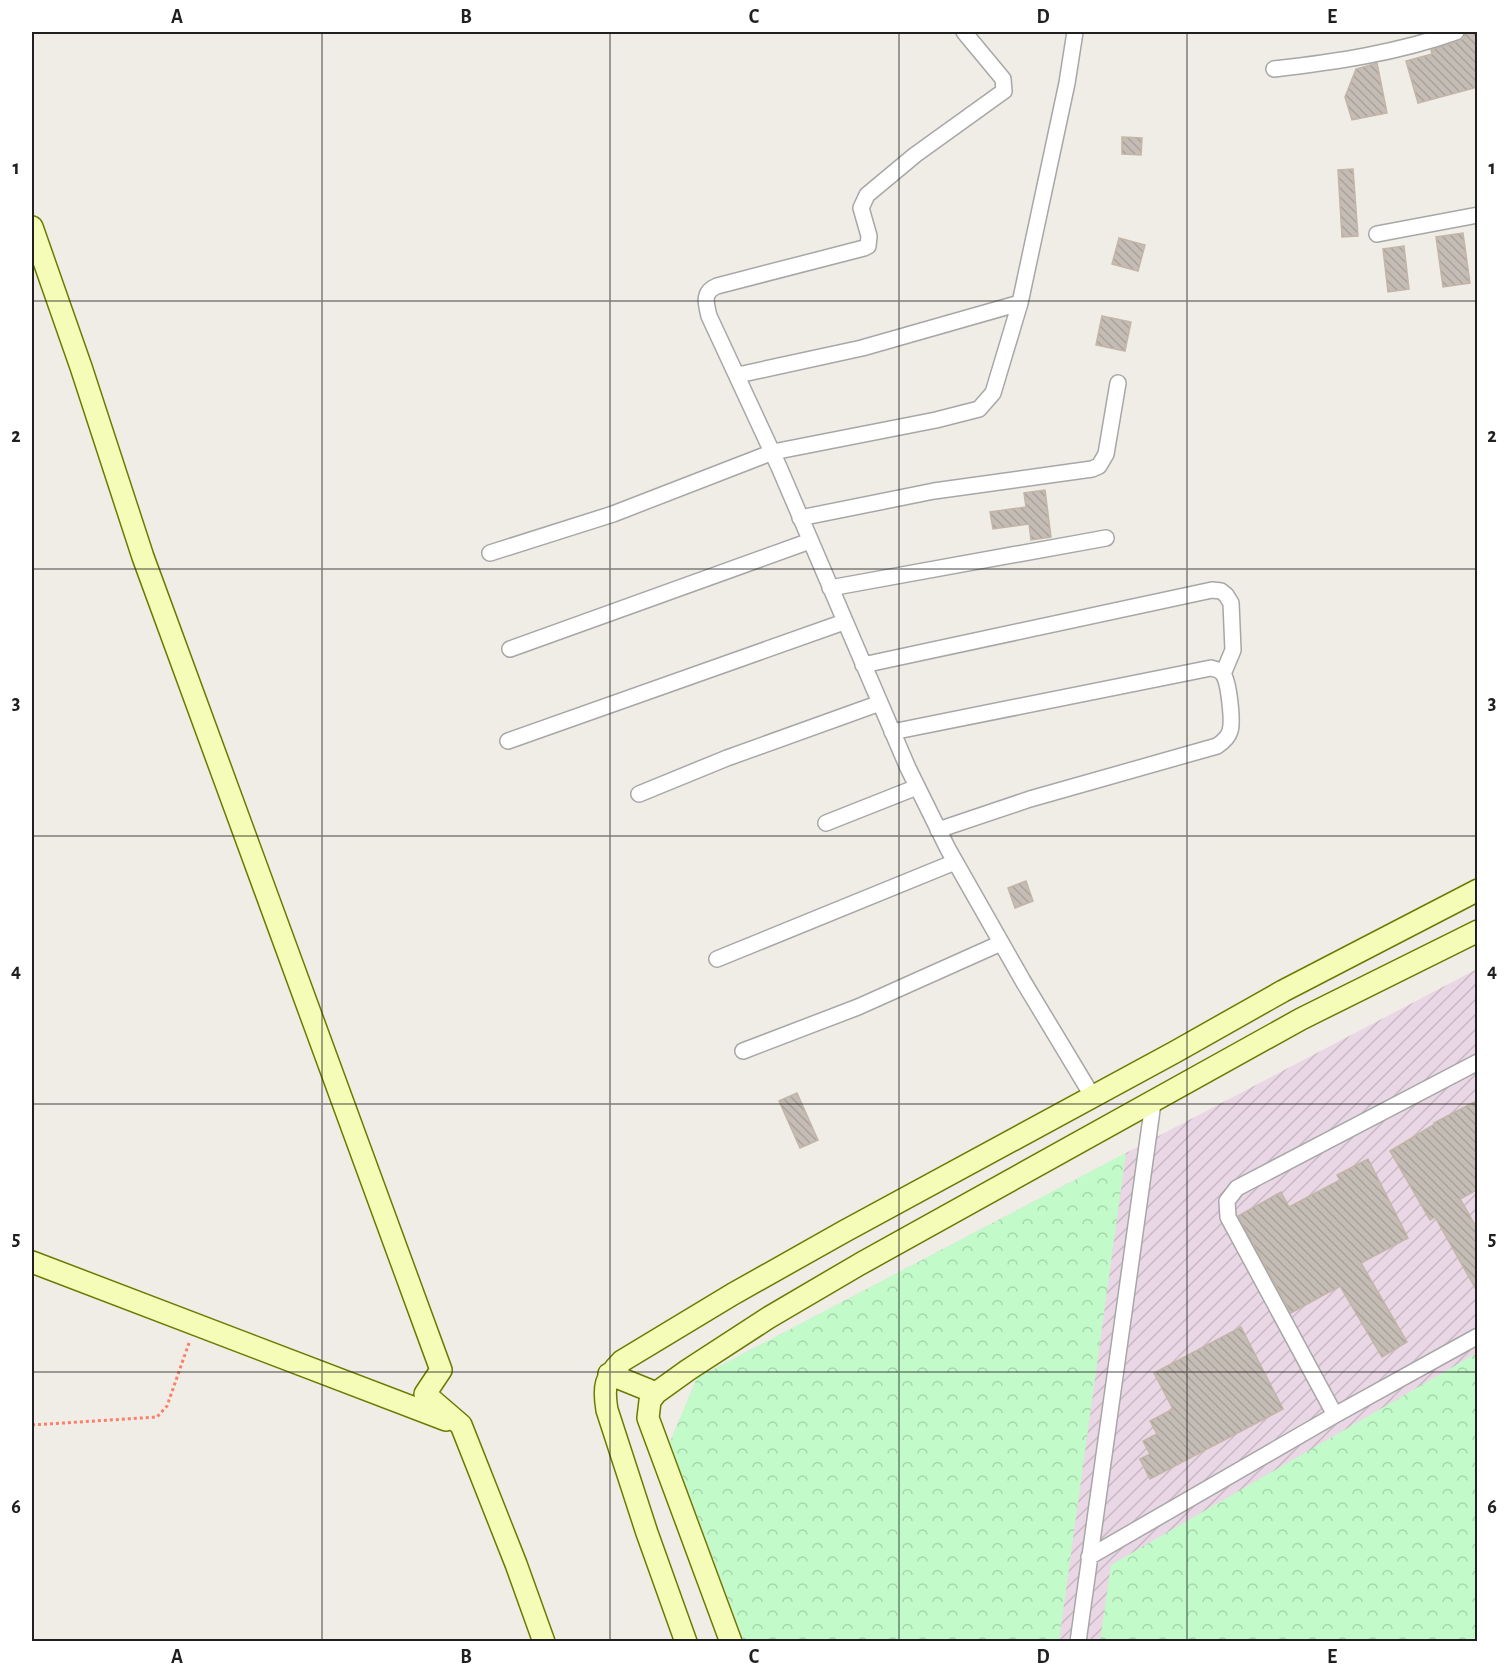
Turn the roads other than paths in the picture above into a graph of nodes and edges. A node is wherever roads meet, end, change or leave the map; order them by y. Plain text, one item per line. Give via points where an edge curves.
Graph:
1 (964, 32) edge
2 (1076, 32) edge
3 (1456, 32) edge
4 (1274, 69) dead end
5 (1478, 215) edge
6 (32, 227) edge
7 (1377, 234) dead end
8 (1020, 303) junction
9 (738, 375) junction
10 (1118, 383) dead end
11 (772, 452) junction
12 (800, 518) junction
13 (1106, 538) dead end
14 (810, 541) junction
15 (490, 553) dead end
16 (830, 588) junction
17 (844, 622) junction
18 (510, 650) dead end
19 (862, 665) junction
20 (1223, 674) junction
21 (880, 703) junction
22 (892, 732) junction
23 (508, 741) dead end
24 (917, 787) junction
25 (639, 794) dead end
26 (826, 823) dead end
27 (938, 830) junction
28 (955, 862) junction
29 (1478, 890) edge
30 (1478, 931) edge
31 (1001, 943) junction
32 (717, 959) dead end
33 (743, 1051) dead end
34 (1478, 1062) edge
35 (1093, 1097) junction
36 (1153, 1103) junction
37 (32, 1262) edge
38 (1478, 1336) edge
39 (609, 1374) junction
40 (656, 1393) junction
41 (1335, 1415) junction
42 (461, 1425) junction
43 (1089, 1557) junction
44 (544, 1641) edge
45 (686, 1641) edge
46 (731, 1641) edge
47 (1078, 1641) edge

1 - 9 street via 1003,79 1004,91 867,195 861,208 868,246 717,286 706,293 709,316
2 - 8 street
3 - 4 street via 1335,62
5 - 7 street
6 - 42 street via 143,557 441,1370 425,1394
8 - 9 street via 862,348
8 - 11 street via 993,393 979,409
9 - 11 street
10 - 12 street via 1106,454 1099,466 1092,469 934,491
11 - 12 street
11 - 15 street via 613,514
12 - 14 street
13 - 16 street
14 - 16 street
14 - 18 street
16 - 17 street
17 - 19 street
17 - 23 street
19 - 20 street via 1212,590 1221,591 1231,603 1233,650
19 - 21 street
20 - 22 street via 1211,668
20 - 27 street via 1227,681 1230,727 1225,740 1217,746 1030,799
21 - 22 street
21 - 25 street
22 - 24 street
24 - 26 street
24 - 27 street
27 - 28 street
28 - 31 street
28 - 32 street
29 - 35 street via 1283,990
30 - 36 street via 1301,1019
31 - 33 street via 880,998
31 - 35 street
34 - 41 street via 1237,1188 1227,1201 1228,1217
35 - 39 street via 734,1294 622,1360
36 - 40 street via 860,1264 768,1318
36 - 43 street
37 - 42 street
38 - 41 street
39 - 40 street
39 - 45 street via 604,1391 607,1410
40 - 46 street via 650,1401 648,1418
41 - 43 street
42 - 44 street
43 - 47 street

